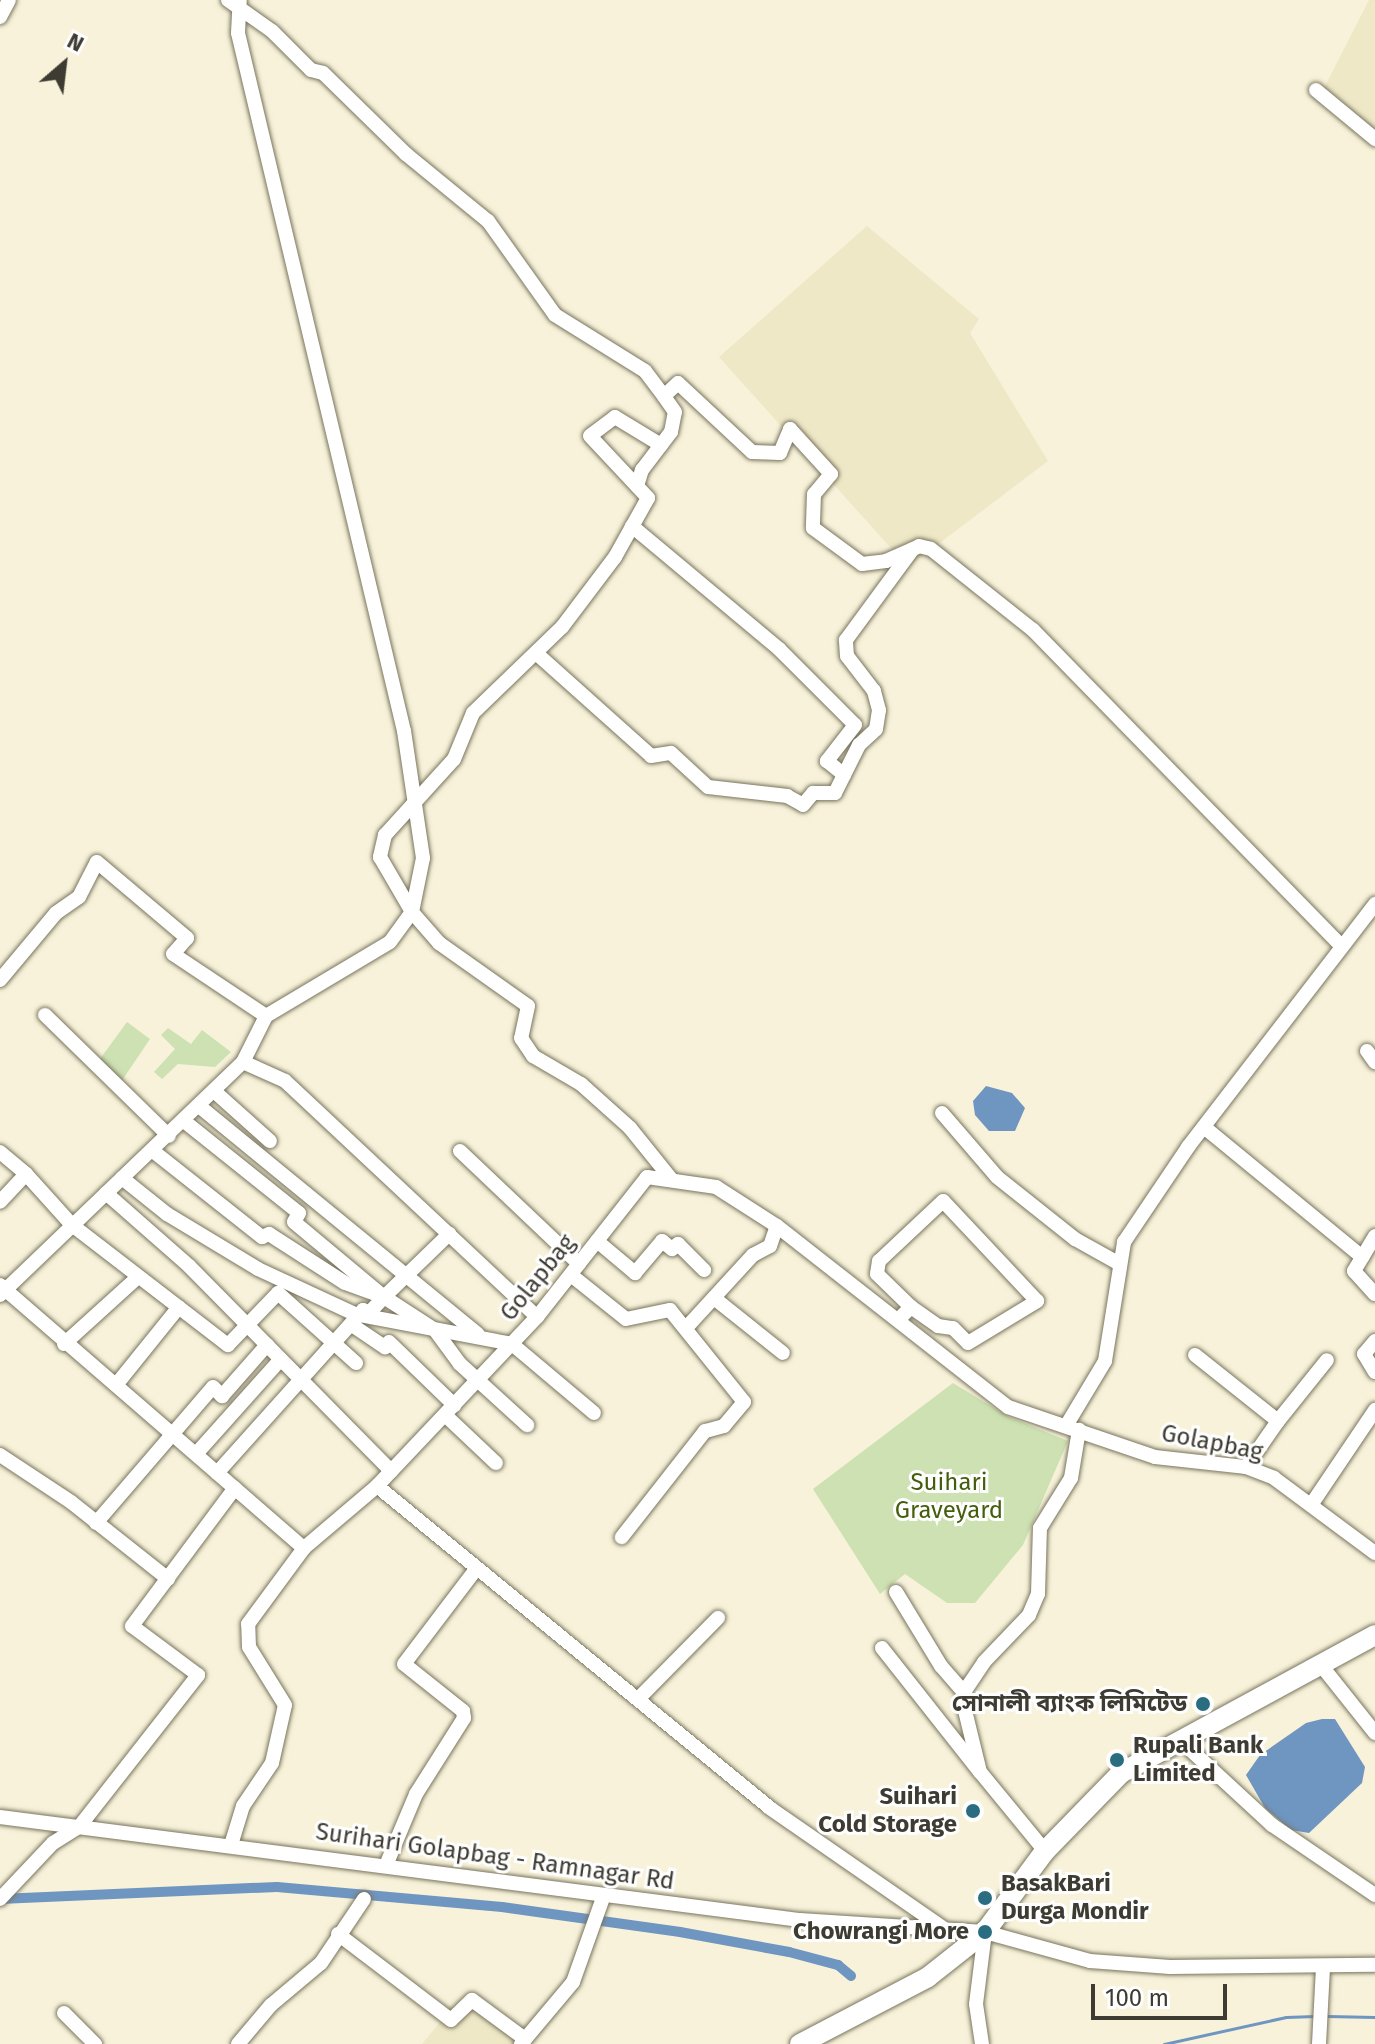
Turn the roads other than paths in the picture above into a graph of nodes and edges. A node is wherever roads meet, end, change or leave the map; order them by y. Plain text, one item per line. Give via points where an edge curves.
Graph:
1 (9, 0) edge
2 (235, 2) edge
3 (0, 17) edge
4 (1316, 90) dead end
5 (1375, 139) edge
6 (664, 396) junction
7 (661, 445) junction
8 (637, 486) junction
9 (632, 526) junction
10 (913, 549) junction
11 (536, 653) junction
12 (844, 775) junction
13 (415, 805) junction
14 (1373, 910) edge
15 (412, 912) junction
16 (1341, 946) junction
17 (0, 980) edge
18 (45, 1015) dead end
19 (266, 1016) junction
20 (243, 1062) junction
21 (214, 1091) junction
22 (199, 1106) junction
23 (942, 1113) dead end
24 (184, 1121) junction
25 (1204, 1127) junction
26 (169, 1136) junction
27 (270, 1141) dead end
28 (153, 1151) junction
29 (460, 1151) dead end
30 (1, 1156) edge
31 (26, 1174) junction
32 (122, 1178) junction
33 (672, 1180) junction
34 (106, 1193) junction
35 (0, 1202) edge
36 (72, 1225) junction
37 (777, 1226) junction
38 (449, 1234) junction
39 (1375, 1236) edge
40 (597, 1241) junction
41 (1362, 1257) junction
42 (1120, 1264) junction
43 (575, 1269) junction
44 (704, 1270) dead end
45 (405, 1274) junction
46 (138, 1277) junction
47 (2, 1290) edge
48 (1375, 1294) edge
49 (384, 1297) junction
50 (714, 1298) junction
51 (179, 1307) junction
52 (911, 1307) junction
53 (537, 1317) junction
54 (899, 1319) junction
55 (356, 1320) junction
56 (246, 1327) junction
57 (686, 1328) junction
58 (435, 1330) junction
59 (478, 1334) junction
60 (1375, 1341) edge
61 (336, 1343) junction
62 (64, 1344) junction
63 (512, 1344) junction
64 (267, 1345) junction
65 (783, 1353) dead end
66 (1195, 1355) dead end
67 (281, 1359) junction
68 (1327, 1360) dead end
69 (356, 1363) dead end
70 (1375, 1372) edge
71 (300, 1378) junction
72 (477, 1380) junction
73 (116, 1385) junction
74 (449, 1410) junction
75 (1375, 1410) edge
76 (594, 1413) dead end
77 (1278, 1421) junction
78 (527, 1425) dead end
79 (1073, 1428) junction
80 (172, 1434) junction
81 (196, 1454) junction
82 (0, 1455) edge
83 (496, 1463) dead end
84 (1246, 1467) junction
85 (391, 1471) junction
86 (217, 1473) junction
87 (377, 1486) junction
88 (235, 1488) junction
89 (1311, 1505) junction
90 (96, 1523) junction
91 (622, 1537) dead end
92 (304, 1548) junction
93 (1375, 1553) edge
94 (476, 1569) junction
95 (168, 1579) junction
96 (896, 1592) dead end
97 (718, 1618) dead end
98 (1375, 1635) edge
99 (882, 1648) dead end
100 (1321, 1665) junction
101 (964, 1692) junction
102 (638, 1699) junction
103 (1375, 1733) edge
104 (1181, 1741) junction
105 (980, 1772) junction
106 (0, 1817) edge
107 (79, 1827) junction
108 (231, 1845) junction
109 (1045, 1851) junction
110 (387, 1863) junction
111 (604, 1895) junction
112 (1375, 1895) edge
113 (1, 1897) edge
114 (364, 1899) dead end
115 (946, 1930) junction
116 (985, 1932) junction
117 (338, 1934) junction
118 (1375, 1965) edge
119 (1323, 1967) junction
120 (64, 2013) dead end
121 (523, 2041) edge
122 (95, 2044) edge
123 (238, 2044) edge
124 (800, 2044) edge
125 (982, 2044) edge
126 (1319, 2044) edge

1 - 3 street
2 - 6 street via 488,221 555,315 645,371
2 - 13 street via 238,33 404,731
4 - 5 street
6 - 7 street via 675,412
6 - 10 street via 678,383 752,452 780,453 790,429 831,474 814,494 813,528 862,564
7 - 8 street
7 - 8 street via 615,417 590,436
8 - 9 street via 648,498
9 - 11 street via 615,557
9 - 12 street via 779,649 855,725 827,761
10 - 12 street via 846,640 847,656 874,691 879,710 876,729 859,745
10 - 16 street via 931,549 1033,630
11 - 12 street via 651,756 671,753 708,787 787,796 803,805 813,793 835,793
11 - 13 street via 473,713 454,759
13 - 15 street via 423,858
13 - 15 street via 385,835 380,857
14 - 16 street
15 - 19 street via 390,942
15 - 33 street via 439,943 528,1006 521,1038 533,1056 581,1084 630,1128
16 - 25 street
17 - 19 street via 56,913 79,897 97,862 187,938 173,954
18 - 26 street
19 - 20 street
20 - 21 street
20 - 38 street via 285,1081
21 - 22 street
21 - 27 street
22 - 24 street
22 - 45 street
23 - 42 street via 997,1177 1075,1239
24 - 26 street
24 - 49 street via 299,1213 294,1222
25 - 41 street
25 - 42 street via 1124,1242
26 - 28 street
28 - 32 street
28 - 49 street via 262,1237 269,1234 345,1283
29 - 43 street
30 - 31 street
31 - 35 street
31 - 36 street
32 - 34 street
32 - 55 street via 167,1214
33 - 37 street, Golapbag via 716,1187
33 - 40 street, Golapbag via 647,1177
34 - 36 street
34 - 56 street via 189,1266
36 - 46 street
36 - 47 street
37 - 50 street via 770,1246 753,1255
37 - 54 street, Golapbag
38 - 45 street
38 - 53 street
39 - 41 street
40 - 43 street, Golapbag
40 - 44 street via 635,1273 662,1241 672,1249 678,1244
41 - 48 street via 1355,1274
42 - 79 street via 1105,1361
43 - 53 street, Golapbag
43 - 57 street via 626,1319 670,1310
45 - 49 street
45 - 59 street
46 - 51 street
46 - 62 street
47 - 62 street
49 - 55 street
49 - 58 street
50 - 57 street
50 - 65 street
51 - 56 street via 228,1345
51 - 73 street
52 - 52 street via 877,1274 879,1261 943,1201 1037,1301 968,1343 953,1328 938,1326
52 - 54 street
53 - 63 street, Golapbag
54 - 79 street, Golapbag via 1008,1407
55 - 58 street
55 - 61 street
55 - 74 street via 385,1347 389,1342
56 - 61 street via 278,1293
56 - 64 street
57 - 91 street via 744,1402 724,1426 705,1431
58 - 59 street
58 - 72 street
59 - 63 street
60 - 70 street via 1364,1354
61 - 69 street
61 - 71 street
62 - 73 street
63 - 72 street, Golapbag
63 - 76 street
64 - 67 street
64 - 80 street via 235,1385 222,1396 213,1387
66 - 77 street
67 - 71 street
67 - 81 street
68 - 77 street
71 - 85 street
71 - 86 street
72 - 74 street, Golapbag
72 - 78 street
73 - 80 street
74 - 83 street
74 - 85 street, Golapbag
75 - 89 street
77 - 84 street
79 - 84 street, Golapbag via 1155,1457
79 - 101 street via 1071,1478 1040,1528 1038,1594 1029,1615
80 - 81 street
80 - 90 street
81 - 86 street
82 - 90 street
84 - 89 street, Golapbag via 1274,1478
85 - 87 street, Golapbag
86 - 88 street
87 - 92 street, Golapbag
87 - 94 street
88 - 92 street
88 - 95 street
89 - 93 street, Golapbag
90 - 95 street
92 - 108 street, Golapbag via 248,1624 249,1647 285,1705 272,1763 243,1806
94 - 102 street
94 - 110 street via 404,1664 463,1711 464,1718 416,1794
95 - 107 street via 131,1628 198,1675
96 - 101 street via 941,1666
97 - 102 street
98 - 100 highway
99 - 105 street
100 - 103 street
100 - 104 highway
101 - 105 street
102 - 115 street via 770,1808
104 - 109 highway via 1121,1773
104 - 112 street via 1272,1825
105 - 109 street
106 - 107 street, Surihari Golapbag - Ramnagar Rd
107 - 108 street, Surihari Golapbag - Ramnagar Rd
107 - 113 street via 53,1843
108 - 110 street, Surihari Golapbag - Ramnagar Rd
109 - 116 highway
110 - 111 street, Surihari Golapbag - Ramnagar Rd
111 - 115 street, Surihari Golapbag - Ramnagar Rd via 847,1925
111 - 121 street via 573,1982
114 - 117 street
115 - 116 street, Surihari Golapbag - Ramnagar Rd
116 - 119 street, Surihari Golapbag - Ramnagar Rd via 1090,1961
116 - 124 highway via 928,1977
116 - 125 street via 976,2004
117 - 121 street via 451,2020 472,2000
117 - 123 street via 321,1963 271,2005
118 - 119 street, Surihari Golapbag - Ramnagar Rd
119 - 126 street
120 - 122 street

